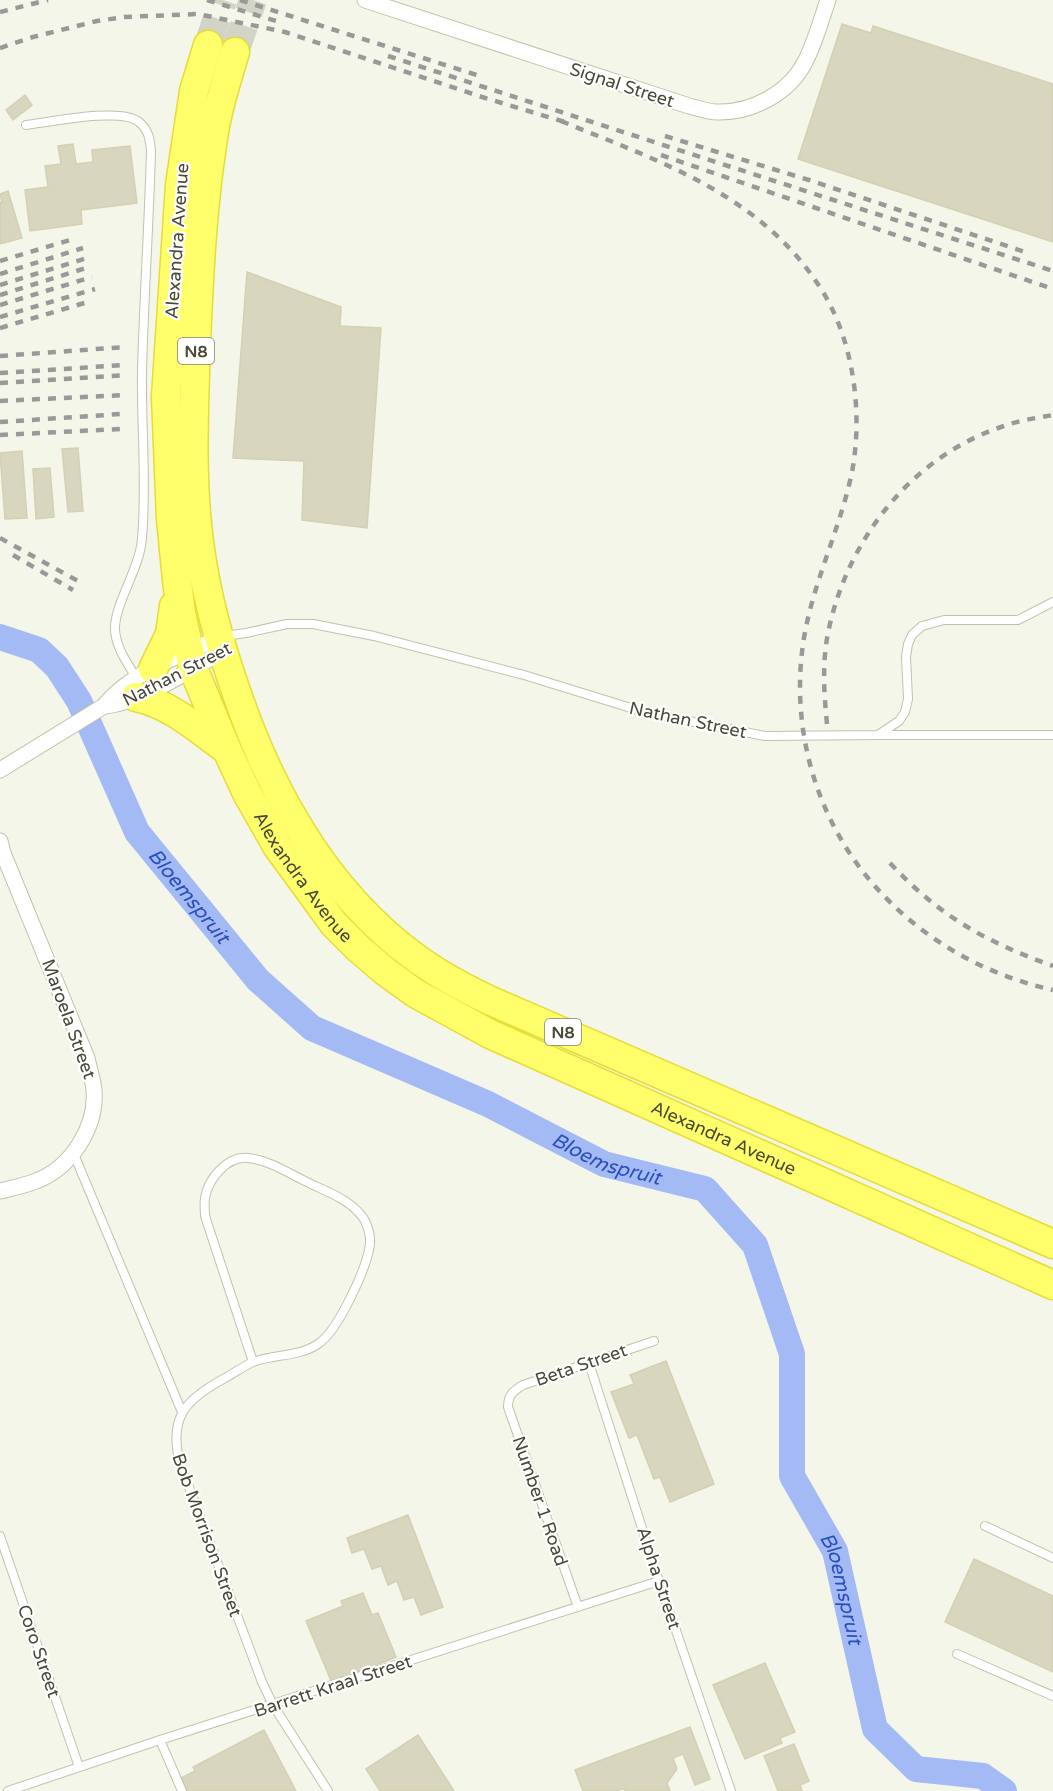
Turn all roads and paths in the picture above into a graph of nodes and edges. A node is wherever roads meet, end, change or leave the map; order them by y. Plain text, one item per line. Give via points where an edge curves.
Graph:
1 (365, 0) edge
2 (828, 0) edge
3 (208, 45) tunnel mouth
4 (235, 52) tunnel mouth
5 (26, 125) dead end
6 (177, 580) junction
7 (1053, 602) edge
8 (246, 633) junction
9 (226, 645) junction
10 (191, 659) junction
11 (143, 685) junction
12 (878, 735) junction
13 (1053, 735) edge
14 (227, 750) junction
15 (0, 770) edge
16 (0, 841) edge
17 (74, 1152) junction
18 (0, 1191) edge
19 (1053, 1244) edge
20 (1053, 1285) edge
21 (654, 1341) dead end
22 (254, 1362) junction
23 (589, 1363) junction
24 (510, 1394) joint
25 (182, 1412) junction
26 (985, 1526) dead end
27 (0, 1536) edge
28 (1053, 1558) edge
29 (659, 1581) junction
30 (578, 1607) junction
31 (957, 1654) dead end
32 (1053, 1696) edge
33 (273, 1706) junction
34 (160, 1740) junction
35 (79, 1767) junction
36 (8, 1791) edge
37 (182, 1791) edge
38 (328, 1791) edge
39 (732, 1791) edge

1 - 2 street, Signal Street via 715,112 756,105 792,81 805,62
3 - 6 highway, Alexandra Avenue / N8 via 194,91 186,138 173,273 166,397
4 - 9 highway, Alexandra Avenue / N8 via 212,144 198,298 194,410 196,519 206,583
5 - 11 lane via 122,115 138,121 149,135 142,370 144,514 138,560 115,628 120,650
6 - 10 highway, Alexandra Avenue / N8
6 - 11 highway via 170,634
7 - 12 lane via 1018,620 944,620 922,626 908,644 905,712
8 - 9 lane, Nathan Street
8 - 9 lane, Nathan Street via 231,634
8 - 12 lane, Nathan Street via 287,624 313,624 524,675 644,712 765,736
9 - 10 street, Nathan Street
9 - 19 highway, Alexandra Avenue / N8 via 243,712 265,766 301,832 363,910 433,970 491,1001
10 - 11 street, Nathan Street
10 - 11 street, Nathan Street
10 - 14 highway, Alexandra Avenue / N8
11 - 14 highway via 150,700
11 - 15 street, Nathan Street via 120,705 100,709
12 - 13 lane, Nathan Street
14 - 20 highway, Alexandra Avenue / N8 via 277,846 334,924 415,993 490,1034
16 - 17 street, Maroela Street via 79,1037 92,1079 93,1111
17 - 18 street, Maroela Street via 37,1181
17 - 25 lane
21 - 23 lane, Beta Street
22 - 22 lane via 304,1351 333,1330 343,1315 370,1244 369,1229 361,1215 344,1200 265,1162 246,1158 232,1161 211,1182 205,1198 205,1216
22 - 25 lane via 194,1397
23 - 24 lane, Beta Street via 523,1385
23 - 29 lane, Alpha Street
24 - 30 lane, Number 1 Road via 507,1407
25 - 33 lane, Bob Morrison Street via 175,1444 180,1464
26 - 28 lane
27 - 35 lane, Coro Street
29 - 30 lane, Barrett Kraal Street
29 - 39 lane, Alpha Street
30 - 33 lane, Barrett Kraal Street
31 - 32 lane
33 - 34 lane, Barrett Kraal Street
33 - 38 lane, Bob Morrison Street
34 - 35 lane, Barrett Kraal Street
34 - 37 lane
35 - 36 lane, Barrett Kraal Street

